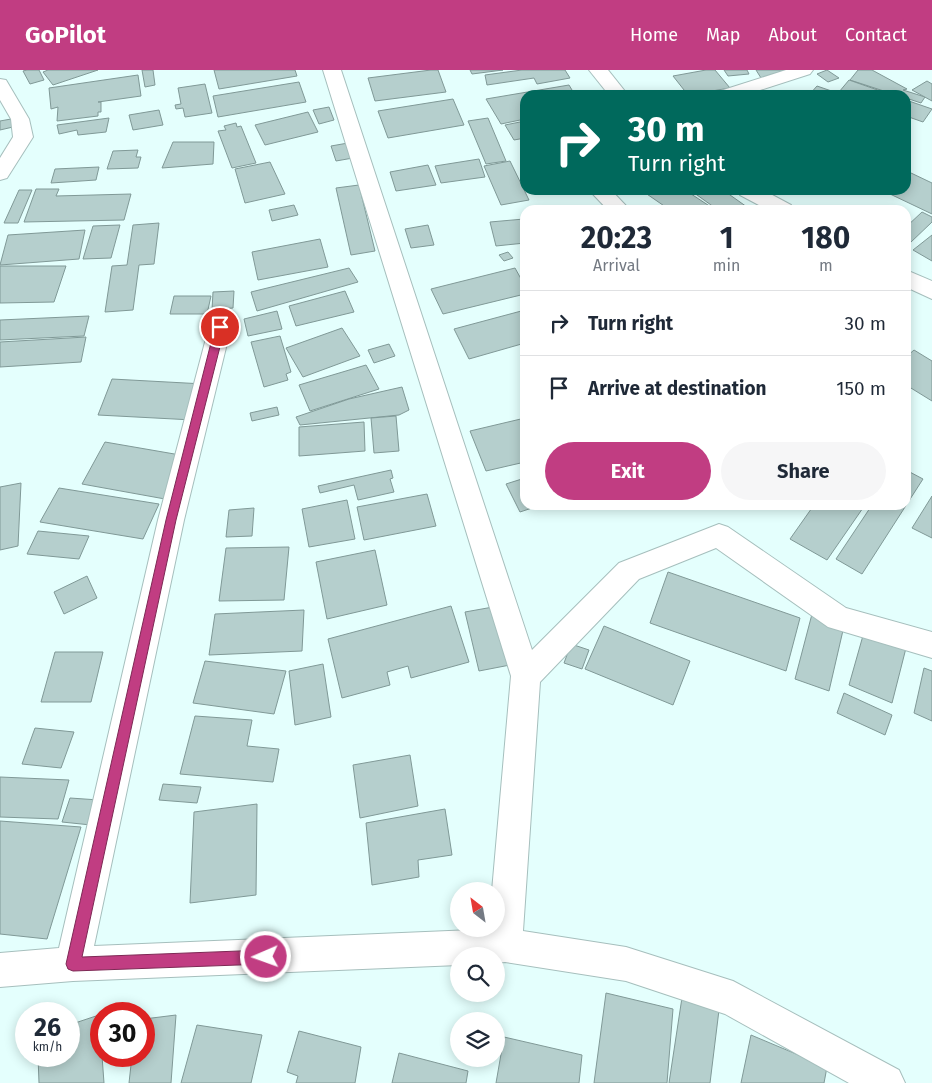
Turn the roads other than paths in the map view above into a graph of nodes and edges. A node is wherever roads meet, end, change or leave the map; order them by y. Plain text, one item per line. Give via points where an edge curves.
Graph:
1 (332, 70) edge
2 (598, 70) edge
3 (804, 70) edge
4 (0, 84) edge
5 (615, 90) edge
6 (742, 90) edge
7 (0, 174) edge
8 (604, 195) edge
9 (757, 195) edge
10 (615, 205) edge
11 (775, 205) edge
12 (911, 280) edge
13 (932, 291) edge
14 (220, 327) dead end
15 (932, 645) edge
16 (526, 676) junction
17 (505, 945) junction
18 (73, 964) junction
19 (0, 970) edge
20 (886, 1083) edge

1 - 16 street
2 - 5 street
3 - 6 street
4 - 7 street via 20,119 23,137
8 - 10 street
9 - 11 street
12 - 13 street
14 - 18 street via 171,520
15 - 16 street via 838,618 719,535 629,571
16 - 17 street
17 - 18 street
17 - 20 street via 626,964 733,1000
18 - 19 street

